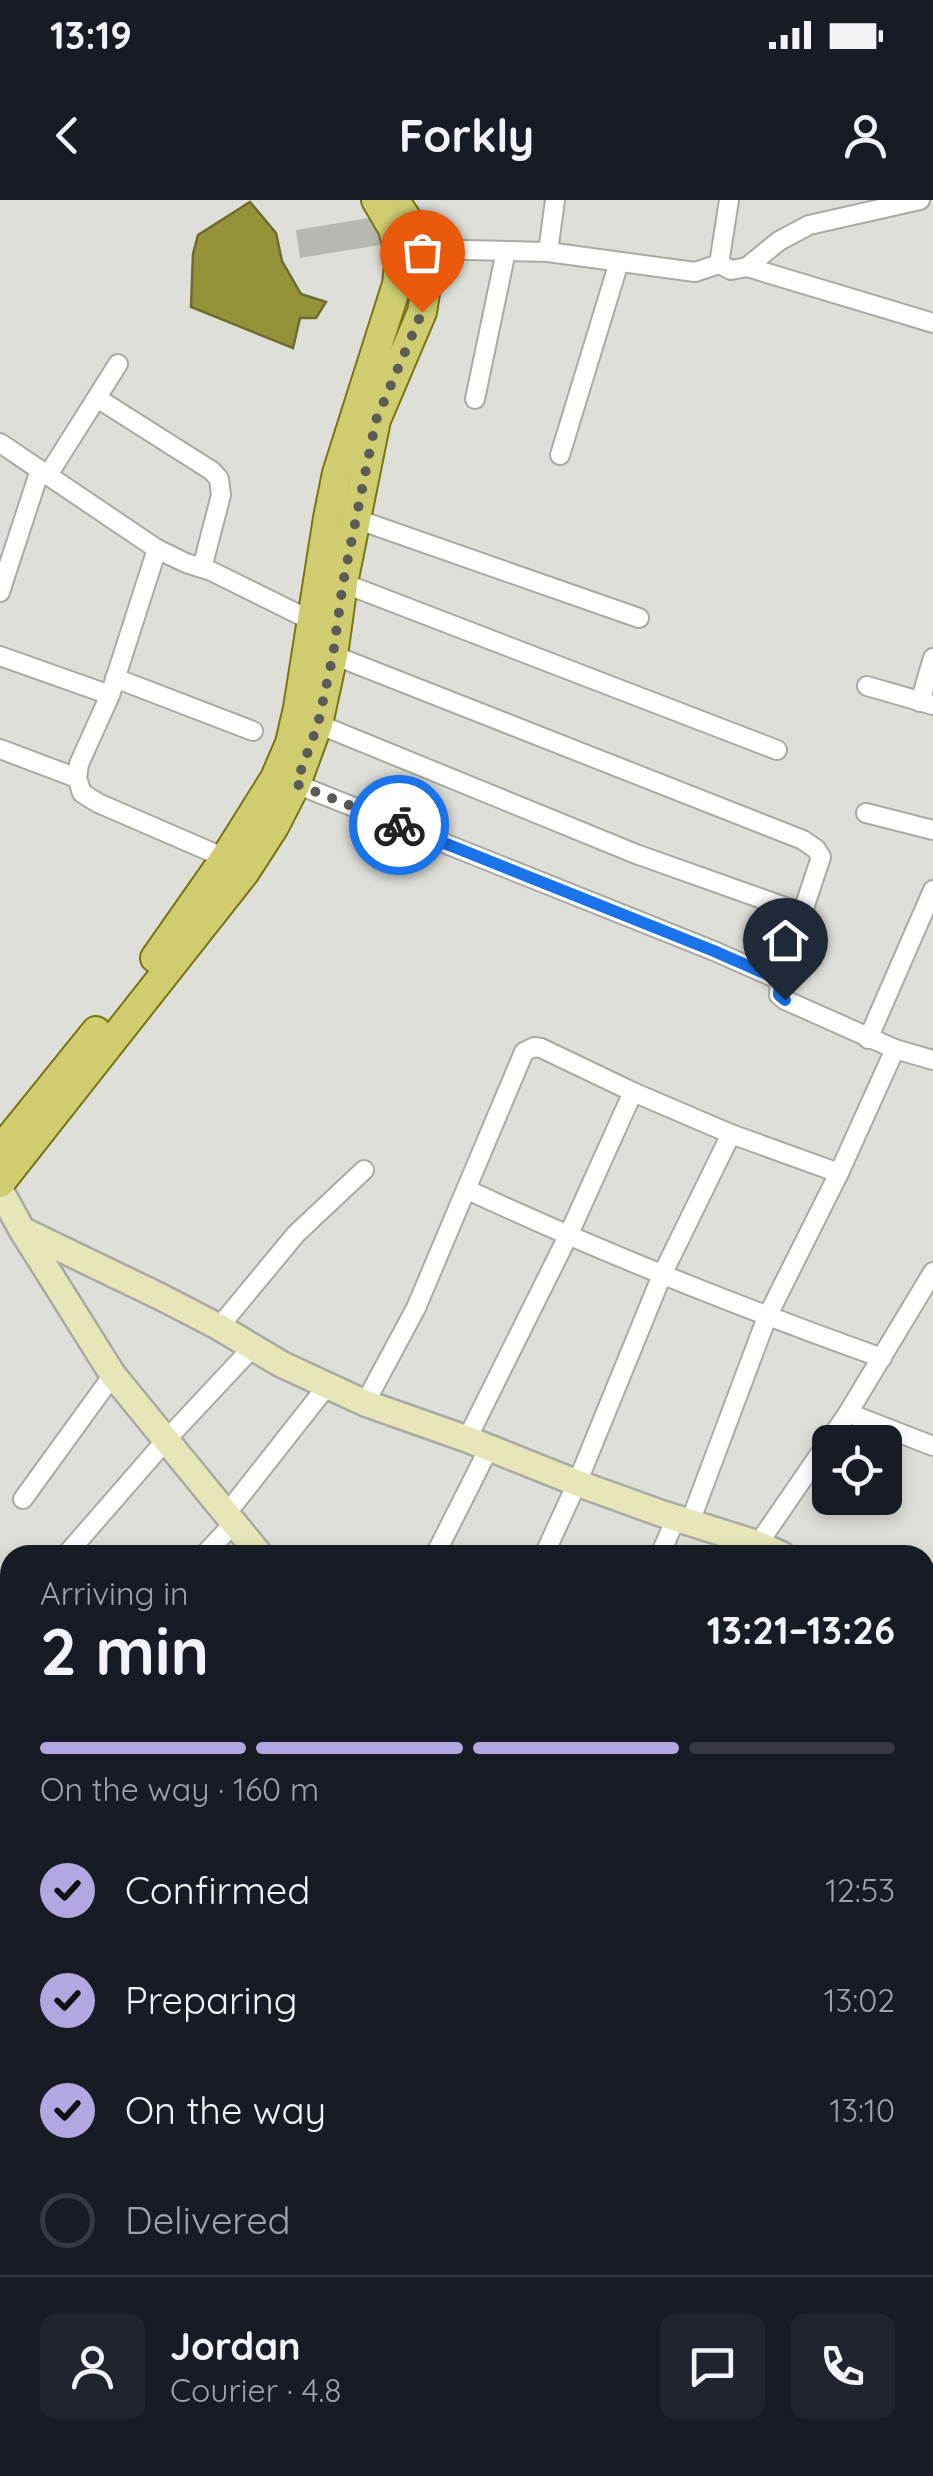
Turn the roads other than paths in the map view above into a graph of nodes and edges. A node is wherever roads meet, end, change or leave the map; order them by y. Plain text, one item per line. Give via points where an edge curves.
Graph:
1 (376, 200) edge
2 (394, 200) edge
3 (556, 200) edge
4 (728, 200) edge
5 (920, 200) edge
6 (425, 249) junction
7 (506, 250) junction
8 (548, 252) junction
9 (620, 262) junction
10 (720, 264) junction
11 (747, 268) junction
12 (933, 323) edge
13 (118, 364) dead end
14 (97, 398) junction
15 (475, 399) dead end
16 (0, 443) edge
17 (560, 455) dead end
18 (44, 473) junction
19 (356, 519) junction
20 (157, 549) junction
21 (202, 568) junction
22 (343, 583) junction
23 (0, 592) edge
24 (639, 618) dead end
25 (327, 636) junction
26 (0, 656) edge
27 (933, 658) edge
28 (113, 686) junction
29 (867, 686) dead end
30 (926, 703) edge
31 (318, 724) junction
32 (253, 731) dead end
33 (0, 748) edge
34 (777, 750) dead end
35 (77, 778) junction
36 (296, 784) junction
37 (866, 813) dead end
38 (933, 830) edge
39 (224, 858) junction
40 (933, 890) edge
41 (802, 912) junction
42 (780, 980) junction
43 (868, 1039) junction
44 (895, 1049) junction
45 (933, 1060) edge
46 (633, 1092) junction
47 (730, 1134) junction
48 (0, 1150) edge
49 (364, 1170) dead end
50 (838, 1173) junction
51 (0, 1186) edge
52 (468, 1190) junction
53 (22, 1230) junction
54 (568, 1236) junction
55 (933, 1272) edge
56 (662, 1275) junction
57 (767, 1317) junction
58 (219, 1327) junction
59 (253, 1347) junction
60 (882, 1358) junction
61 (113, 1375) junction
62 (327, 1386) junction
63 (364, 1403) junction
64 (848, 1412) junction
65 (166, 1440) junction
66 (478, 1444) junction
67 (933, 1446) edge
68 (578, 1483) junction
69 (23, 1499) dead end
70 (231, 1518) junction
71 (683, 1520) junction
72 (728, 1544) edge
73 (75, 1545) edge
74 (211, 1545) edge
75 (252, 1545) edge
76 (439, 1545) edge
77 (549, 1545) edge
78 (667, 1545) edge
79 (773, 1545) edge

1 - 25 main road via 400,257 397,284 328,518
2 - 6 main road
3 - 8 street
4 - 10 street
5 - 11 street via 809,225
6 - 7 street
6 - 19 main road via 422,312 376,420
7 - 8 street
7 - 15 street
8 - 9 street
9 - 10 street via 695,272
9 - 17 street
10 - 11 street
11 - 12 street
13 - 14 street
14 - 18 street
14 - 21 street via 219,479
16 - 18 street
18 - 20 street
18 - 23 street
19 - 22 main road
19 - 24 street
20 - 21 street
20 - 28 street
21 - 25 street
22 - 25 main road
22 - 34 street
25 - 31 main road
25 - 39 main road via 275,778
25 - 41 street via 803,840 820,858
26 - 28 street
27 - 30 street
28 - 32 street
28 - 35 street
29 - 30 street
31 - 36 main road
31 - 41 street via 636,854
33 - 35 street
35 - 39 street via 82,793 98,802
36 - 42 street
36 - 51 main road via 244,872
37 - 38 street
39 - 48 main road via 160,951
40 - 43 street
41 - 42 street
42 - 43 street via 785,1000
43 - 44 street
44 - 45 street
44 - 50 street
46 - 47 street
46 - 52 street via 542,1048 524,1052
46 - 54 street
47 - 50 street
47 - 56 street
49 - 58 street via 296,1234
50 - 57 street
51 - 53 street
52 - 54 street
52 - 63 street via 416,1308
53 - 58 street
53 - 61 street
54 - 56 street
54 - 66 street
55 - 60 street
56 - 57 street
56 - 68 street
57 - 60 street
57 - 71 street
58 - 59 street
59 - 62 street
59 - 65 street
60 - 64 street
61 - 65 street
61 - 69 street
62 - 63 street
62 - 70 street
63 - 66 street
64 - 67 street
64 - 79 street
65 - 70 street
65 - 73 street
66 - 68 street
66 - 76 street
68 - 71 street
68 - 77 street
70 - 74 street
70 - 75 street
71 - 72 street
71 - 78 street

